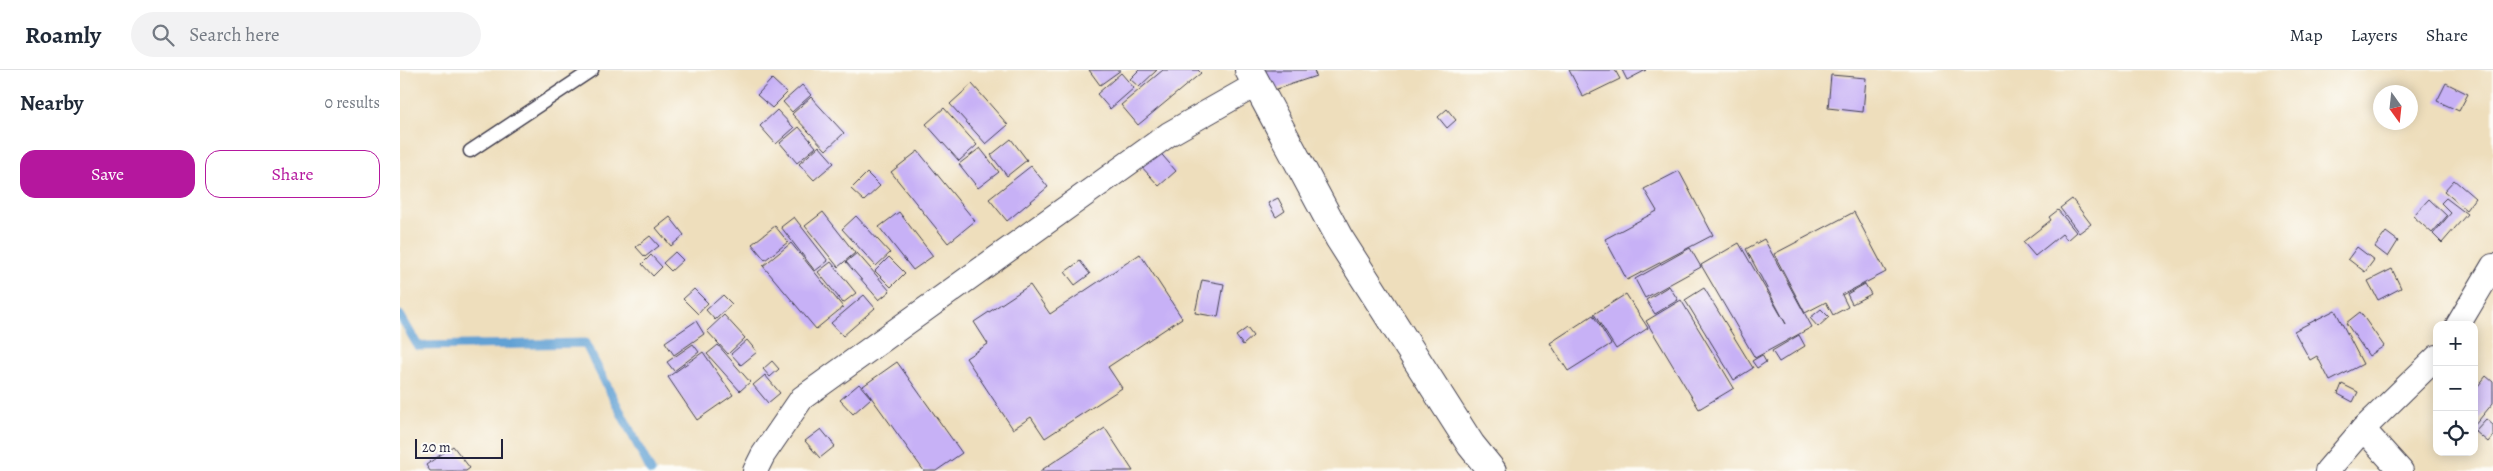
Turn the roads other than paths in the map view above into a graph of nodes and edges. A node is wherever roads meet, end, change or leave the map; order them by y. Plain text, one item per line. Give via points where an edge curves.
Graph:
1 (592, 70) edge
2 (1253, 77) edge
3 (470, 150) dead end
4 (2493, 266) edge
5 (2460, 321) edge
6 (2433, 361) edge
7 (2363, 429) junction
8 (755, 471) edge
9 (1492, 471) edge
10 (2326, 471) edge
11 (2401, 471) edge

1 - 3 lane
2 - 8 street via 802,398
2 - 9 street via 1339,238 1471,445
4 - 5 street
6 - 7 street
7 - 10 street
7 - 11 street

